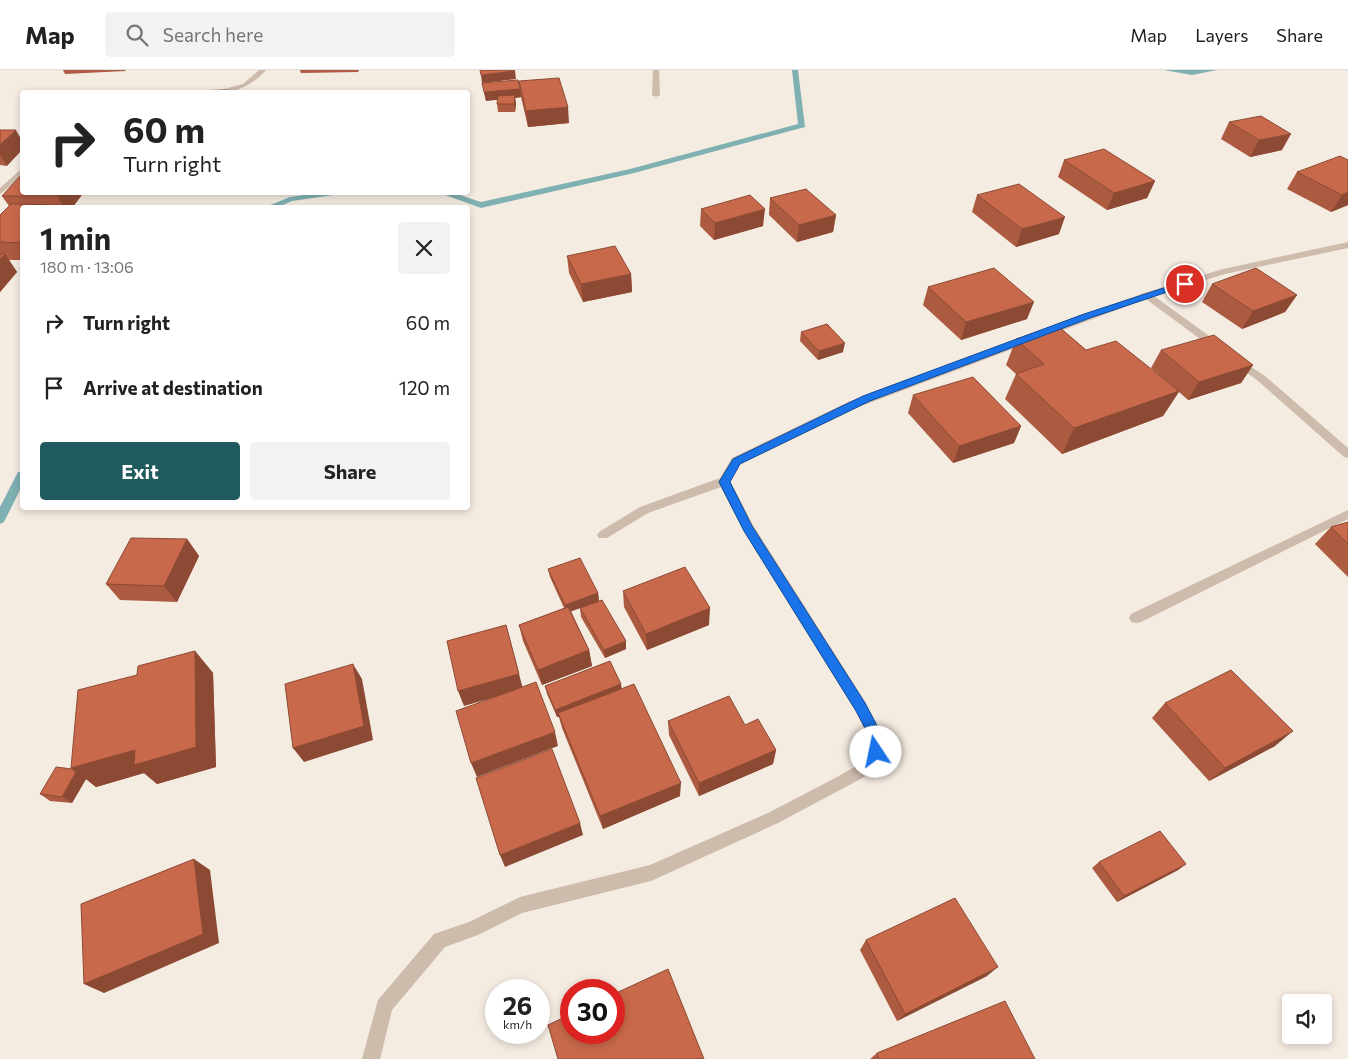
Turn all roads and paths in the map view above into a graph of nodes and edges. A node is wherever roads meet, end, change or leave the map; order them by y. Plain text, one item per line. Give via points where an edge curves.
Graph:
1 (263, 70) edge
2 (656, 70) edge
3 (225, 90) edge
4 (656, 95) dead end
5 (20, 175) edge
6 (0, 192) edge
7 (1348, 245) edge
8 (1147, 295) junction
9 (1348, 454) edge
10 (724, 482) junction
11 (1348, 514) edge
12 (603, 535) dead end
13 (1136, 618) dead end
14 (371, 1059) edge

1 - 3 street via 245,85
2 - 4 street
5 - 6 street
7 - 8 street via 1223,272
8 - 9 street via 1261,378
8 - 10 street via 852,405 736,461
10 - 12 street via 644,510
10 - 14 street via 748,528 861,707 872,730 876,752 863,770 842,782 773,818 658,870 520,905 472,929 440,940 384,1006
11 - 13 street

